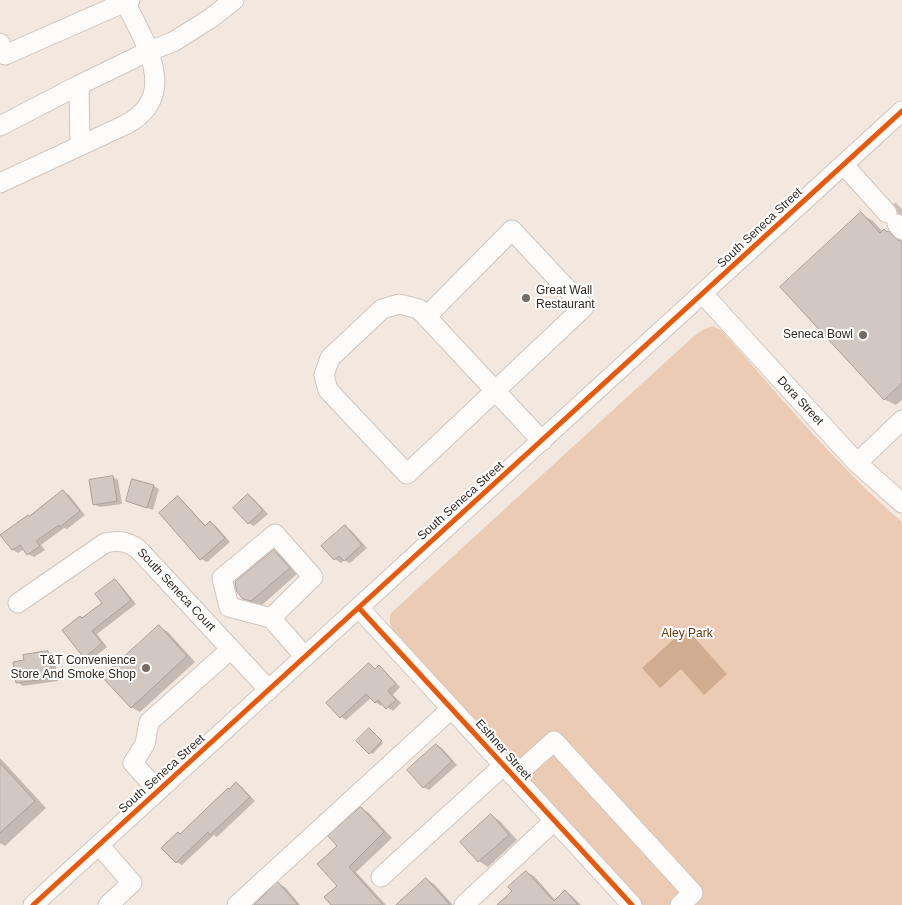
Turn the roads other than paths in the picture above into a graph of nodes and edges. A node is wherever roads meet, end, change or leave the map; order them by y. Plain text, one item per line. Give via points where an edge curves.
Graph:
1 (234, 0) edge
2 (126, 1) edge
3 (0, 43) edge
4 (149, 51) junction
5 (79, 85) junction
6 (902, 111) edge
7 (0, 126) edge
8 (80, 146) junction
9 (844, 165) junction
10 (0, 183) edge
11 (895, 222) edge
12 (703, 294) junction
13 (426, 317) junction
14 (496, 390) junction
15 (902, 420) edge
16 (542, 441) junction
17 (857, 463) junction
18 (902, 503) edge
19 (18, 603) dead end
20 (229, 607) junction
21 (359, 608) junction
22 (271, 618) junction
23 (209, 625) junction
24 (231, 649) junction
25 (305, 657) junction
26 (269, 690) junction
27 (451, 709) junction
28 (509, 771) junction
29 (158, 791) junction
30 (554, 821) junction
31 (99, 845) junction
32 (381, 877) dead end
33 (34, 905) edge
34 (108, 905) edge
35 (237, 905) edge
36 (464, 905) edge
37 (632, 905) edge
38 (680, 905) edge

1 - 4 street via 173,42
2 - 3 street via 5,55
2 - 4 street
4 - 5 street
4 - 8 street via 155,72 146,109 138,118
5 - 7 street
5 - 8 street
6 - 9 street, South Seneca Street
8 - 10 street
9 - 11 street
9 - 12 street, South Seneca Street
12 - 16 street, South Seneca Street
12 - 17 street, Dora Street
13 - 14 street
13 - 14 street via 512,230 584,307
13 - 14 street via 419,309 399,304 382,309 330,358 324,375 328,390 407,474
14 - 16 street
15 - 17 street
16 - 21 street, South Seneca Street
17 - 18 street, Dora Street
19 - 23 street, South Seneca Court via 105,543 122,541 138,549
20 - 22 street
20 - 22 street via 222,578 275,534 313,577
20 - 23 street
21 - 25 street, South Seneca Street
21 - 27 street, Esthner Street
22 - 25 street
23 - 24 street, South Seneca Court
24 - 26 street, South Seneca Court
24 - 29 street via 149,722 144,744 133,763
25 - 26 street, South Seneca Street
26 - 29 street, South Seneca Street
27 - 28 street, Esthner Street
27 - 35 street
28 - 30 street, Esthner Street
28 - 32 street
28 - 38 street via 554,741 693,893
29 - 31 street, South Seneca Street
30 - 36 street
30 - 37 street, Esthner Street
31 - 33 street, South Seneca Street
31 - 34 street via 132,883

